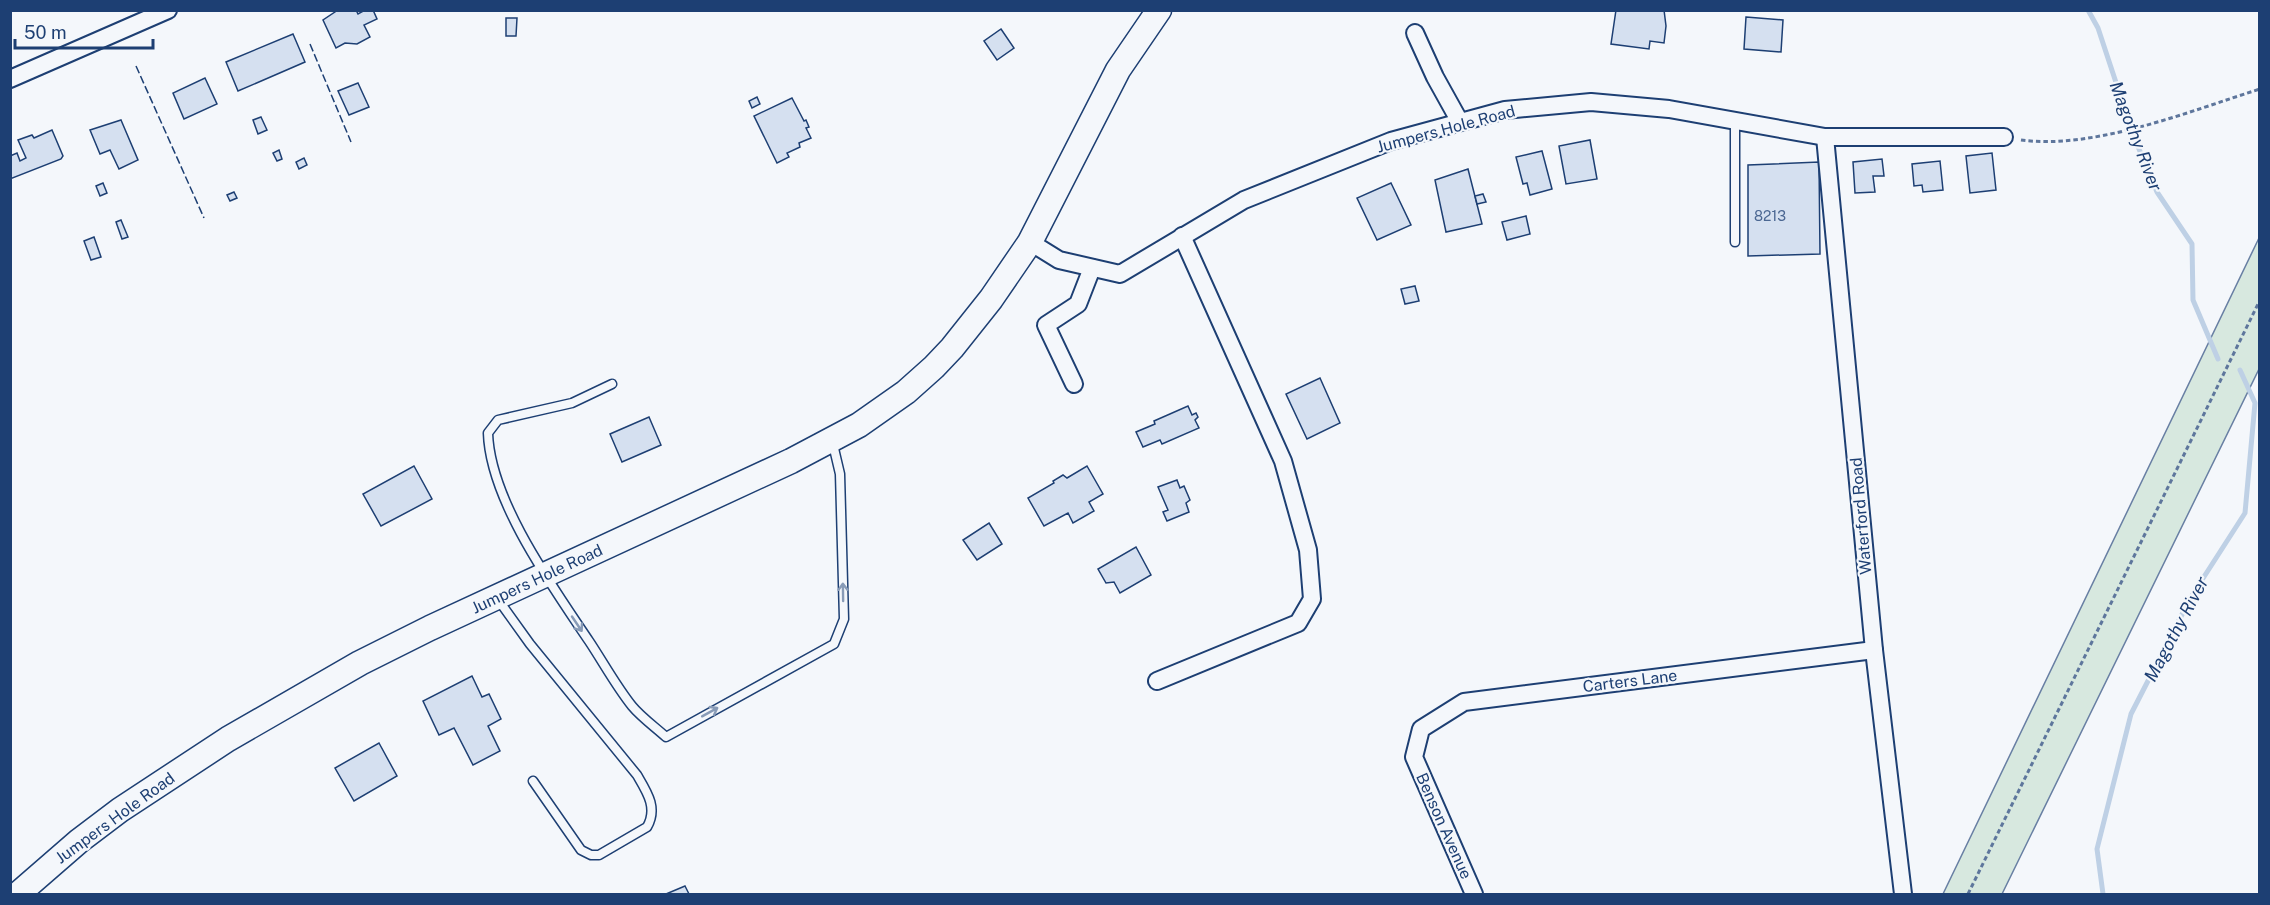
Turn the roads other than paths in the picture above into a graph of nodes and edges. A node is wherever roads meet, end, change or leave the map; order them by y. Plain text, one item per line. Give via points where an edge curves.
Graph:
1 (168, 10) edge
2 (1159, 10) edge
3 (1415, 33) dead end
4 (10, 79) edge
5 (1735, 120) junction
6 (1460, 122) junction
7 (1825, 137) junction
8 (2004, 137) road end
9 (1182, 236) junction
10 (1030, 242) junction
11 (1734, 242) dead end
12 (1092, 268) junction
13 (612, 384) dead end
14 (1074, 384) dead end
15 (832, 440) junction
16 (545, 575) junction
17 (497, 597) junction
18 (1874, 650) junction
19 (1157, 681) dead end
20 (1414, 757) joint
21 (533, 781) dead end
22 (18, 894) edge
23 (1474, 894) edge
24 (1903, 894) edge

1 - 4 street
2 - 10 main road, Jumpers Hole Road via 1118,70
3 - 6 street
5 - 6 street, Jumpers Hole Road via 1592,102 1505,110
5 - 7 street, Jumpers Hole Road
5 - 11 lane
6 - 9 street, Jumpers Hole Road via 1390,141 1244,200
7 - 8 street, Jumpers Hole Road
7 - 18 street, Waterford Road
9 - 12 street, Jumpers Hole Road via 1120,274
9 - 19 street via 1283,461 1308,549 1312,599 1298,623
10 - 12 street, Jumpers Hole Road via 1059,260
10 - 15 main road, Jumpers Hole Road via 991,299 934,367 887,405
12 - 14 street via 1078,304 1046,325
13 - 16 lane via 572,403 498,420 488,433 493,468
15 - 16 main road, Jumpers Hole Road
16 -> 15 lane via 633,706 666,737 834,644 844,619 840,474
16 - 17 main road, Jumpers Hole Road
17 - 21 lane via 530,644 637,775 648,793 653,809 651,819 647,826 599,855 591,855 581,850
17 - 22 main road, Jumpers Hole Road via 360,663 228,739 120,810
18 - 20 street, Carters Lane via 1464,702 1421,729
18 - 24 street, Waterford Road
20 - 23 street, Benson Avenue

